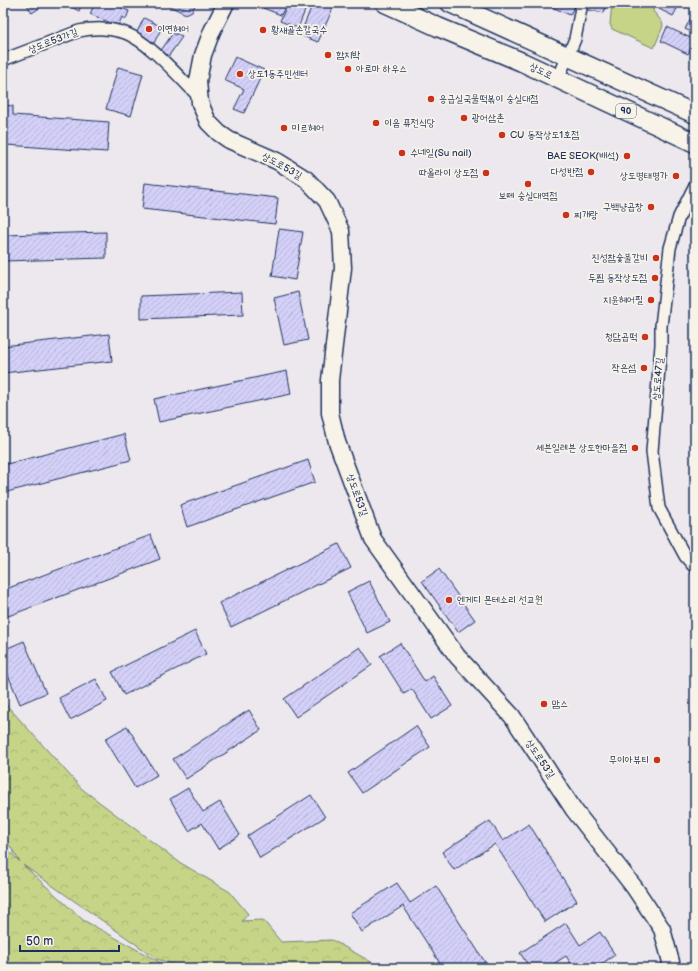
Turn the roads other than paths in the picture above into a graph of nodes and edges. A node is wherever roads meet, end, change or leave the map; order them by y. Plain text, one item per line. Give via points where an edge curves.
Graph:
1 (226, 3) edge
2 (385, 3) edge
3 (450, 3) edge
4 (582, 3) edge
5 (568, 56) junction
6 (3, 60) edge
7 (558, 79) junction
8 (199, 97) junction
9 (695, 114) edge
10 (695, 142) edge
11 (695, 185) edge
12 (695, 568) edge
13 (670, 968) edge

1 - 8 street, 상도로53길 via 204,55 198,81
2 - 7 main road, 상도로 / 90
3 - 5 main road
4 - 5 street via 575,39
5 - 7 street
5 - 9 main road
6 - 8 street, 상도로53가길 via 79,31 108,29 128,34 149,48
7 - 10 main road, 상도로 / 90
8 - 13 street, 상도로53길 via 208,122 219,133 228,140 276,161 302,176 328,201 341,231 343,268 330,380 330,413 337,442 373,539 457,656 512,716 574,810 634,887 662,929 671,962
11 - 12 street, 상도로47길 via 679,217 670,248 661,326 652,451 659,508 685,556

